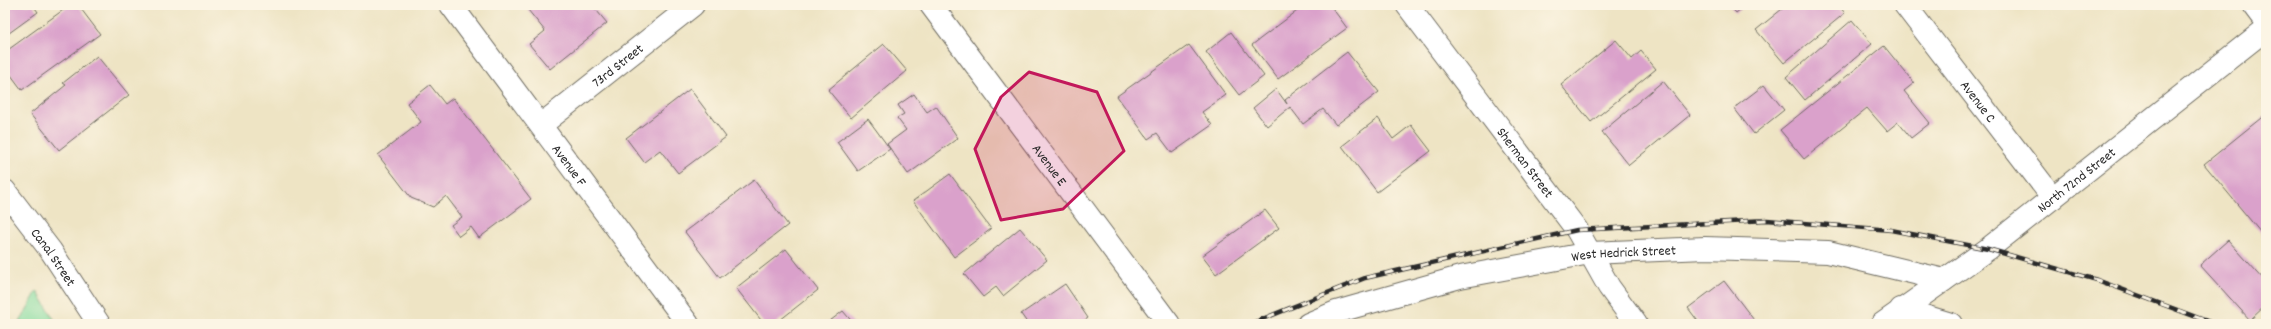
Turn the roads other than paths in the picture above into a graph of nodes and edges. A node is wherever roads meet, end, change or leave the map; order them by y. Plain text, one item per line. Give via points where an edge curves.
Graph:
1 (451, 5) edge
2 (692, 5) edge
3 (931, 5) edge
4 (1407, 5) edge
5 (1905, 5) edge
6 (2254, 5) edge
7 (2266, 21) edge
8 (2266, 29) edge
9 (541, 125) junction
10 (5, 192) edge
11 (2052, 198) junction
12 (1590, 253) junction
13 (1944, 280) junction
14 (1901, 309) junction
15 (99, 324) edge
16 (688, 324) edge
17 (1169, 324) edge
18 (1308, 324) edge
19 (1636, 324) edge
20 (1882, 324) edge
21 (1951, 324) edge

1 - 9 street, Avenue F
2 - 9 street, 73rd Street
3 - 17 street, Avenue E
4 - 12 street, Sherman Street via 1577,230
5 - 11 street, Avenue C
6 - 7 street
8 - 11 street, North 72nd Street
9 - 16 street, Avenue F
10 - 15 street, Canal Street via 51,251
11 - 13 street, North 72nd Street
12 - 13 street, West Hedrick Street via 1706,248 1828,252
12 - 18 street, West Hedrick Street via 1460,277 1336,312
12 - 19 street, Sherman Street via 1609,287
13 - 14 street, North 72nd Street
14 - 20 street, North 72nd Street
14 - 21 street

